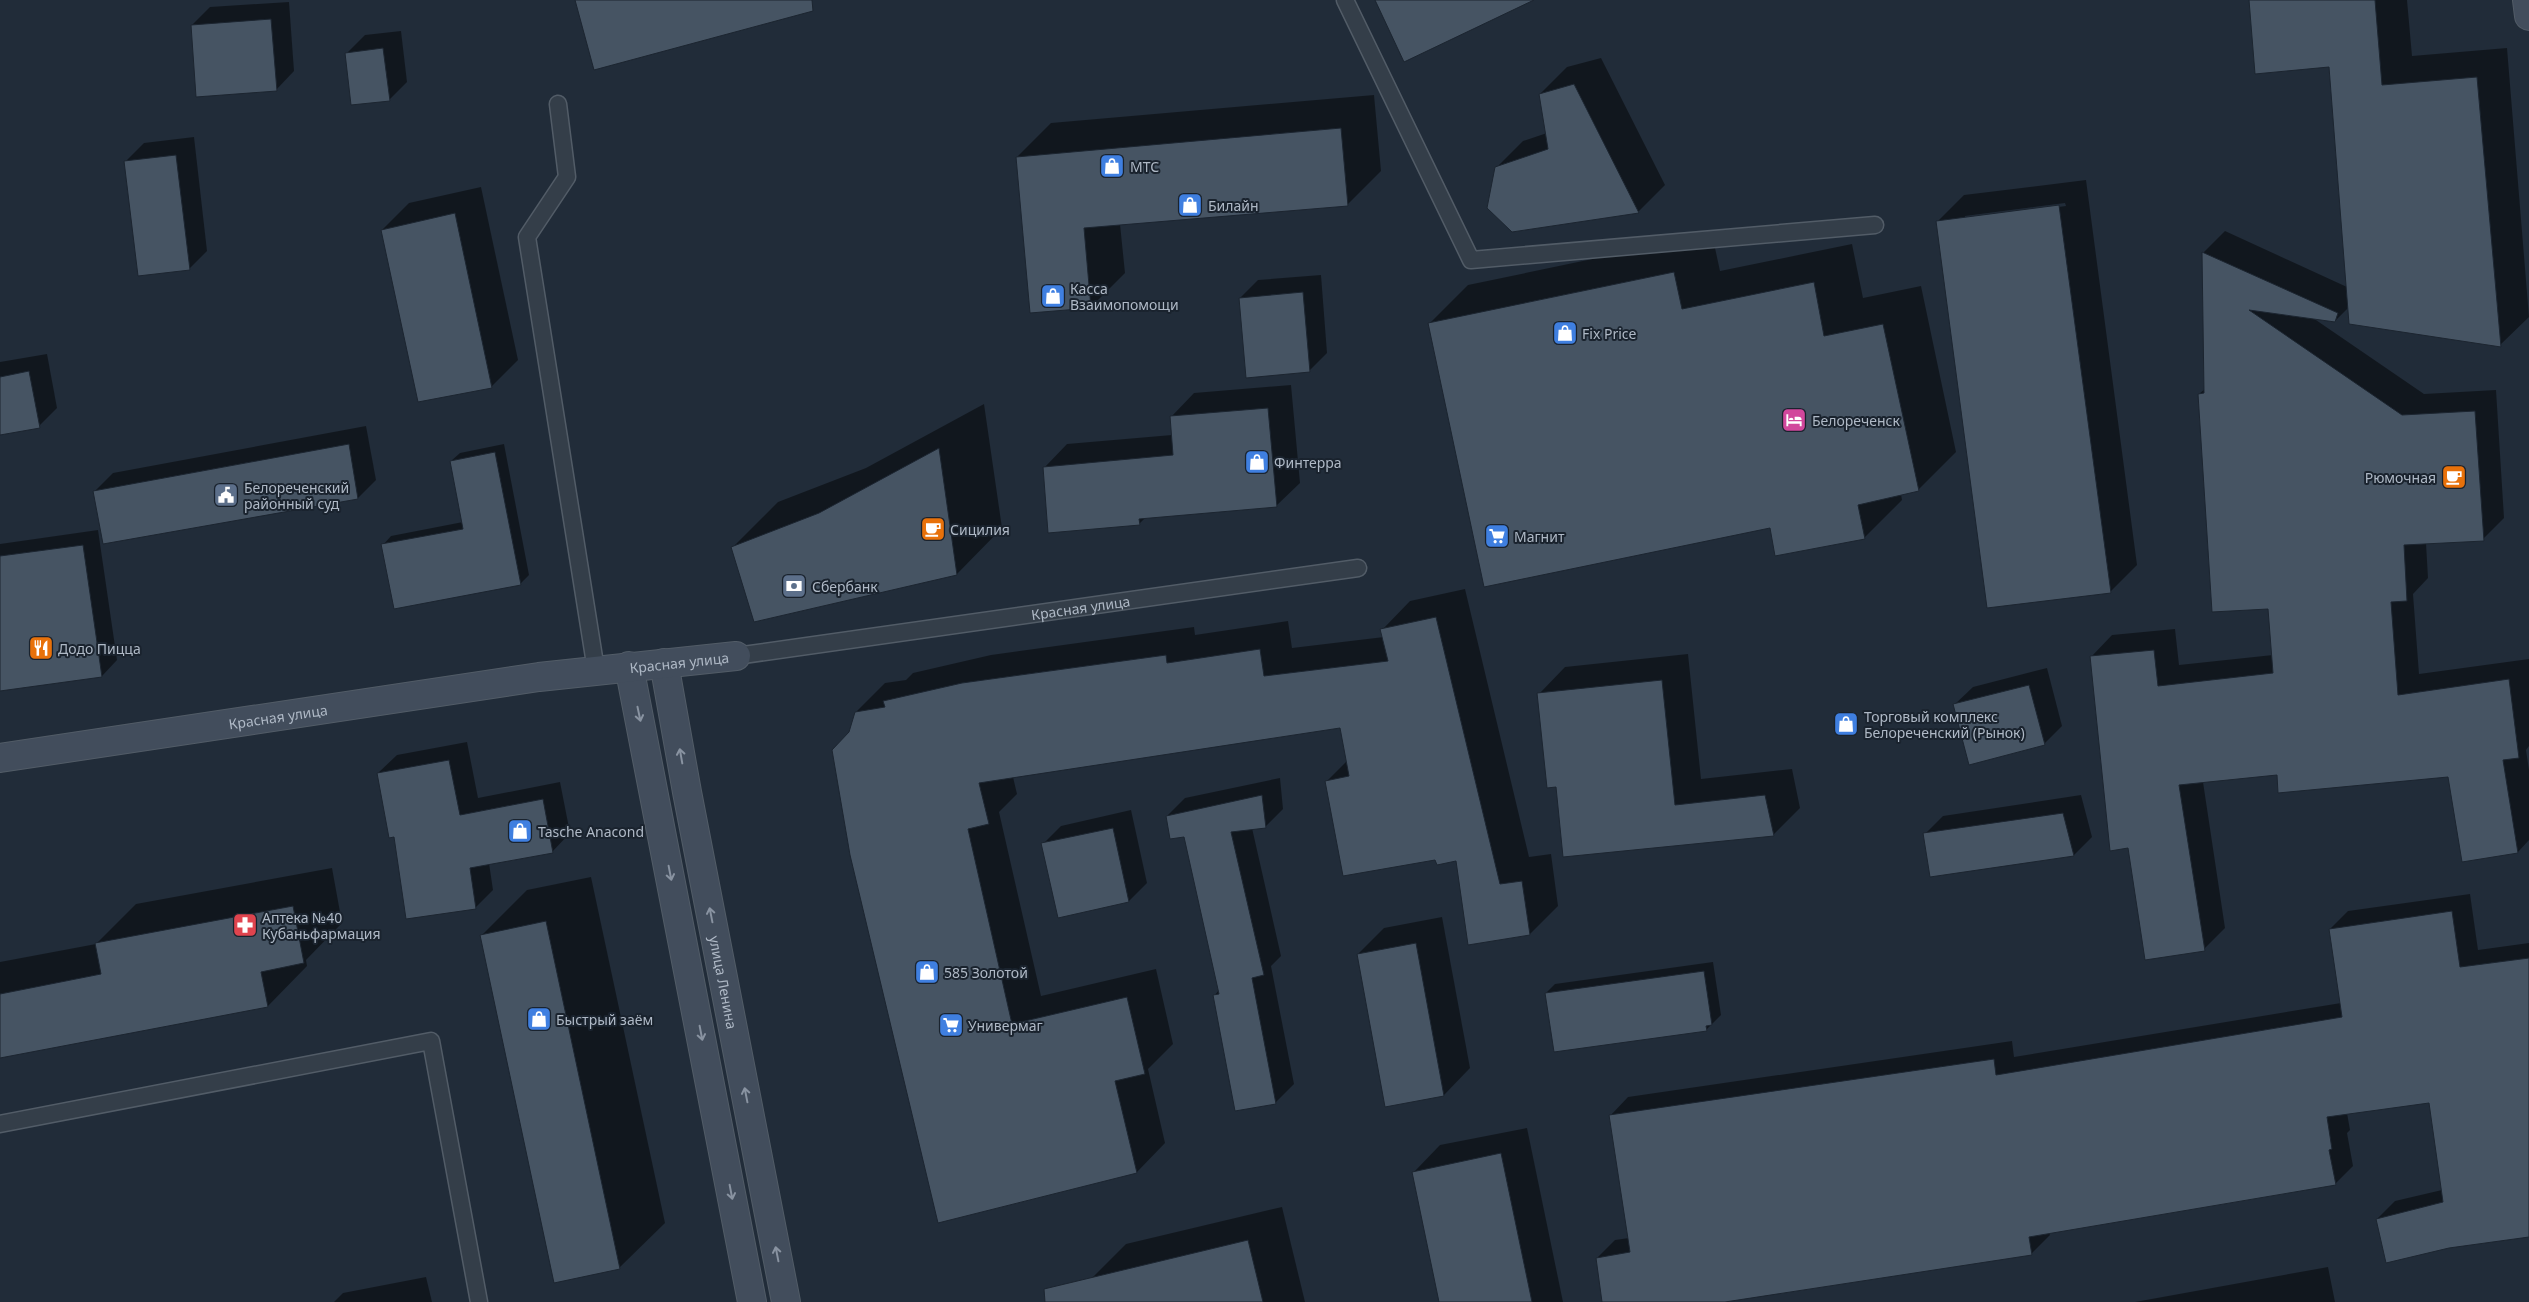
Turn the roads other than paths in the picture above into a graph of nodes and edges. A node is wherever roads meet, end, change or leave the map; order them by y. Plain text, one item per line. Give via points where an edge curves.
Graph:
1 (1345, 0) edge
2 (2527, 0) edge
3 (2529, 16) edge
4 (558, 104) dead end
5 (1875, 225) dead end
6 (1358, 568) dead end
7 (736, 656) joint
8 (664, 663) junction
9 (629, 666) junction
10 (596, 670) junction
11 (0, 758) edge
12 (0, 1124) edge
13 (479, 1302) edge
14 (752, 1302) edge
15 (786, 1302) edge

1 - 5 lane via 1471,260
2 - 3 street
4 - 10 lane via 568,177 527,237
6 - 7 lane, Красная улица
7 - 8 street, Красная улица
8 - 9 street, Красная улица
15 -> 8 street, улица Ленина
9 - 10 street, Красная улица
9 -> 14 street
10 - 11 street, Красная улица
12 - 13 lane via 430,1041

